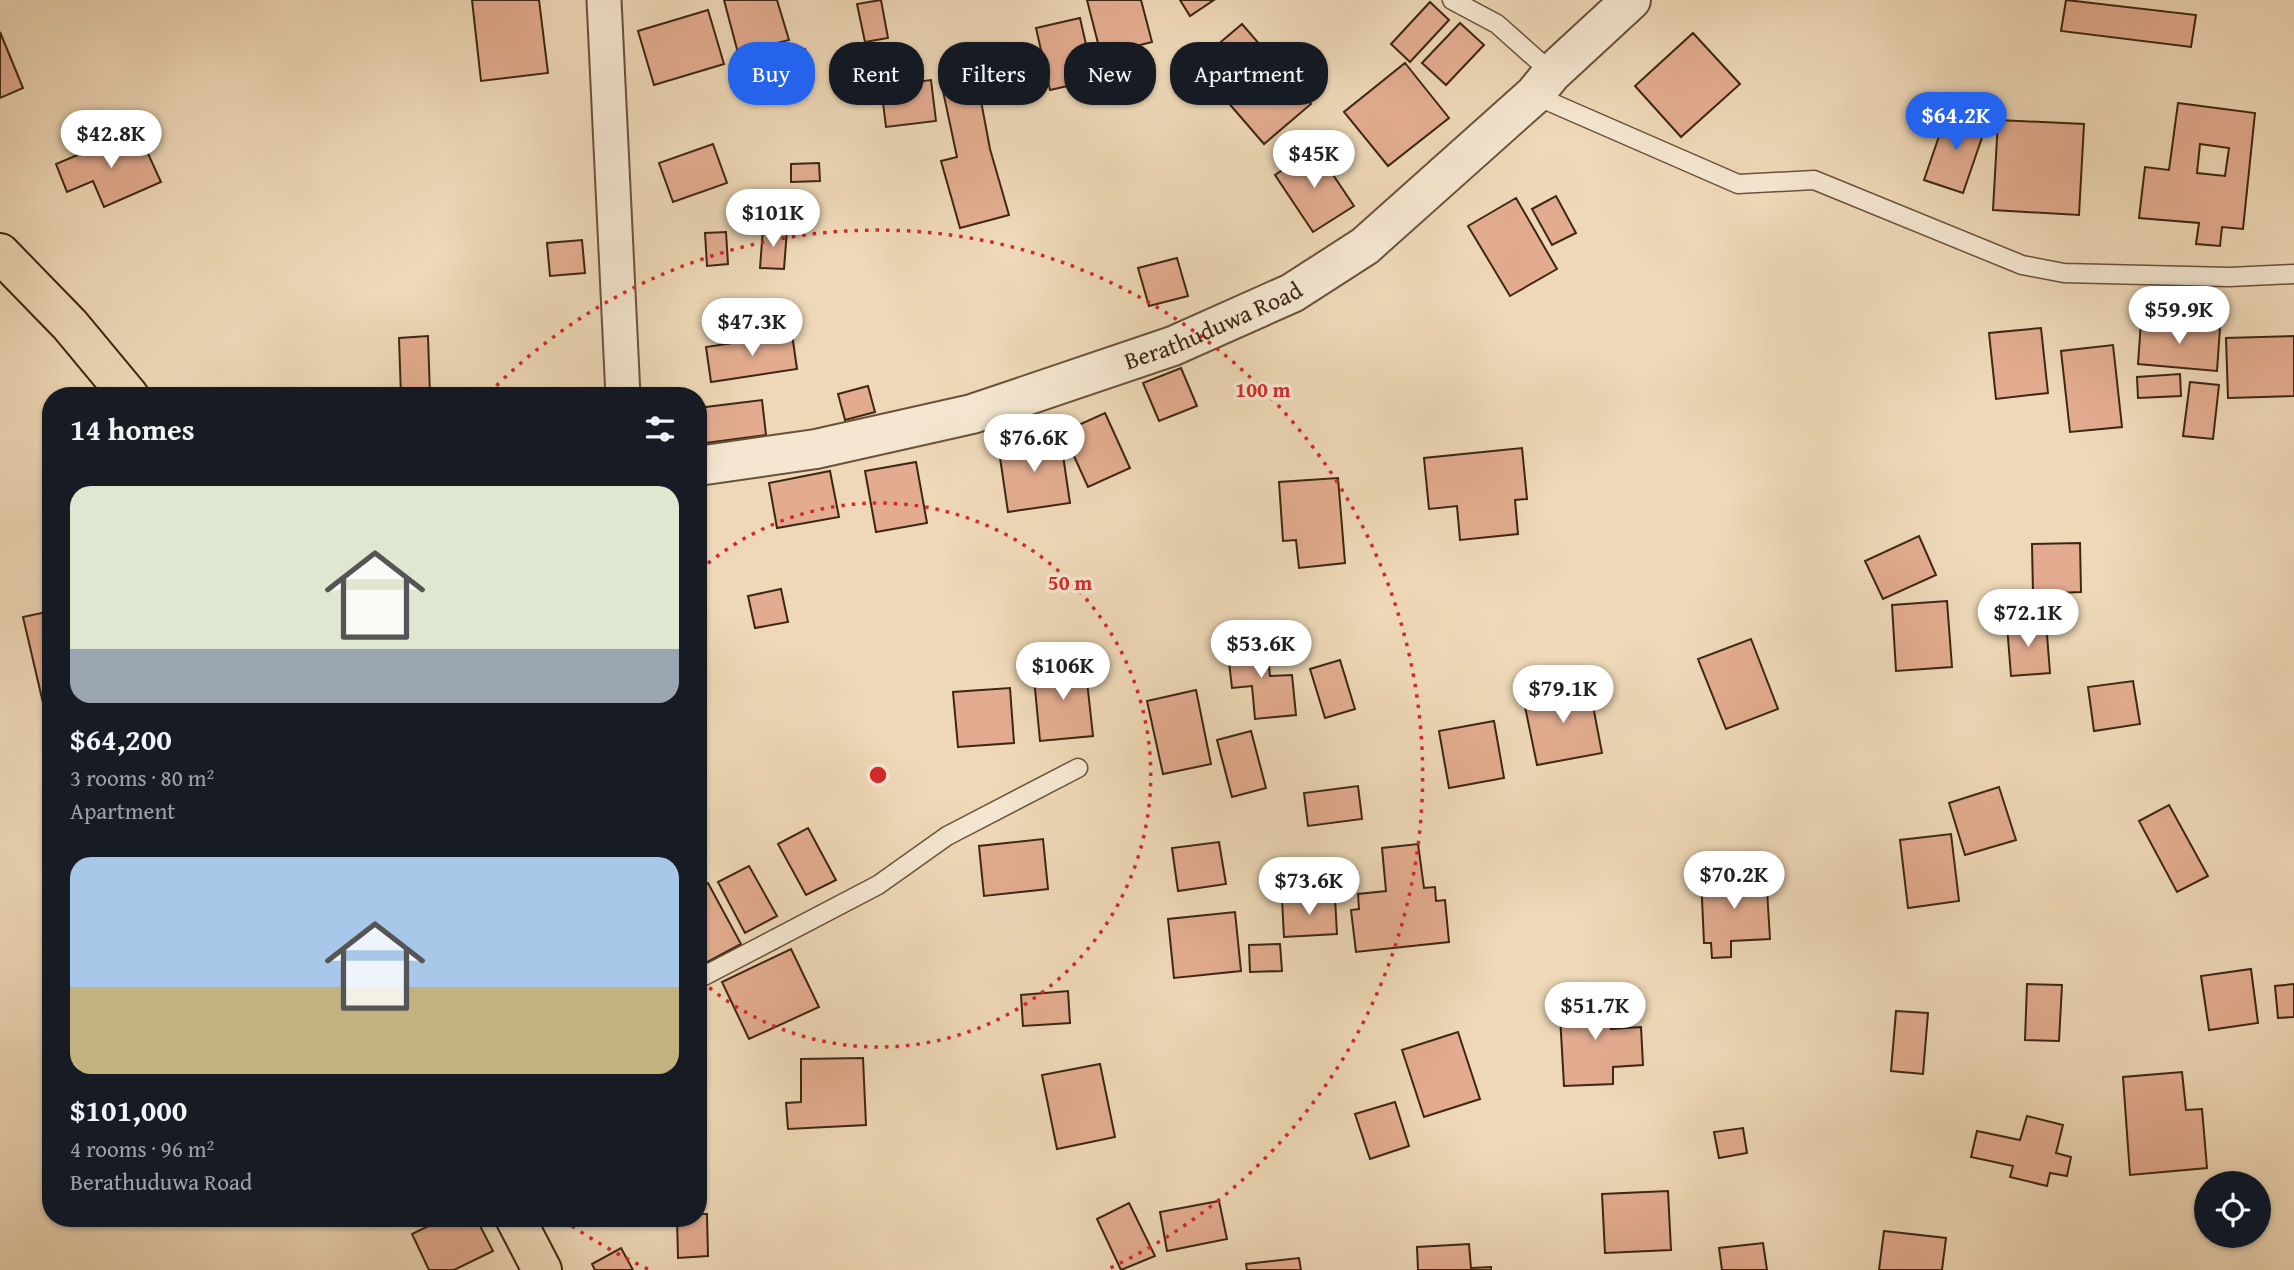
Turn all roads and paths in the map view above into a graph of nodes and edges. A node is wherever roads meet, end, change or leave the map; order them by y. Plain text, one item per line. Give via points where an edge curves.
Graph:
1 (604, 0) edge
2 (1452, 0) edge
3 (1631, 0) edge
4 (1543, 84) junction
5 (0, 253) edge
6 (2294, 274) edge
7 (121, 387) edge
8 (624, 387) edge
9 (707, 465) edge
10 (1078, 768) dead end
11 (707, 974) edge
12 (520, 1227) edge
13 (542, 1270) edge

1 - 8 street
2 - 4 lane via 1497,24
3 - 4 street, Berathuduwa Road
4 - 6 lane via 1738,184 1814,180 2022,265 2064,273
4 - 9 street, Berathuduwa Road via 1365,246 1292,293 1173,346 972,414 816,449
5 - 7 highway
10 - 11 lane via 947,836 878,886
12 - 13 highway

